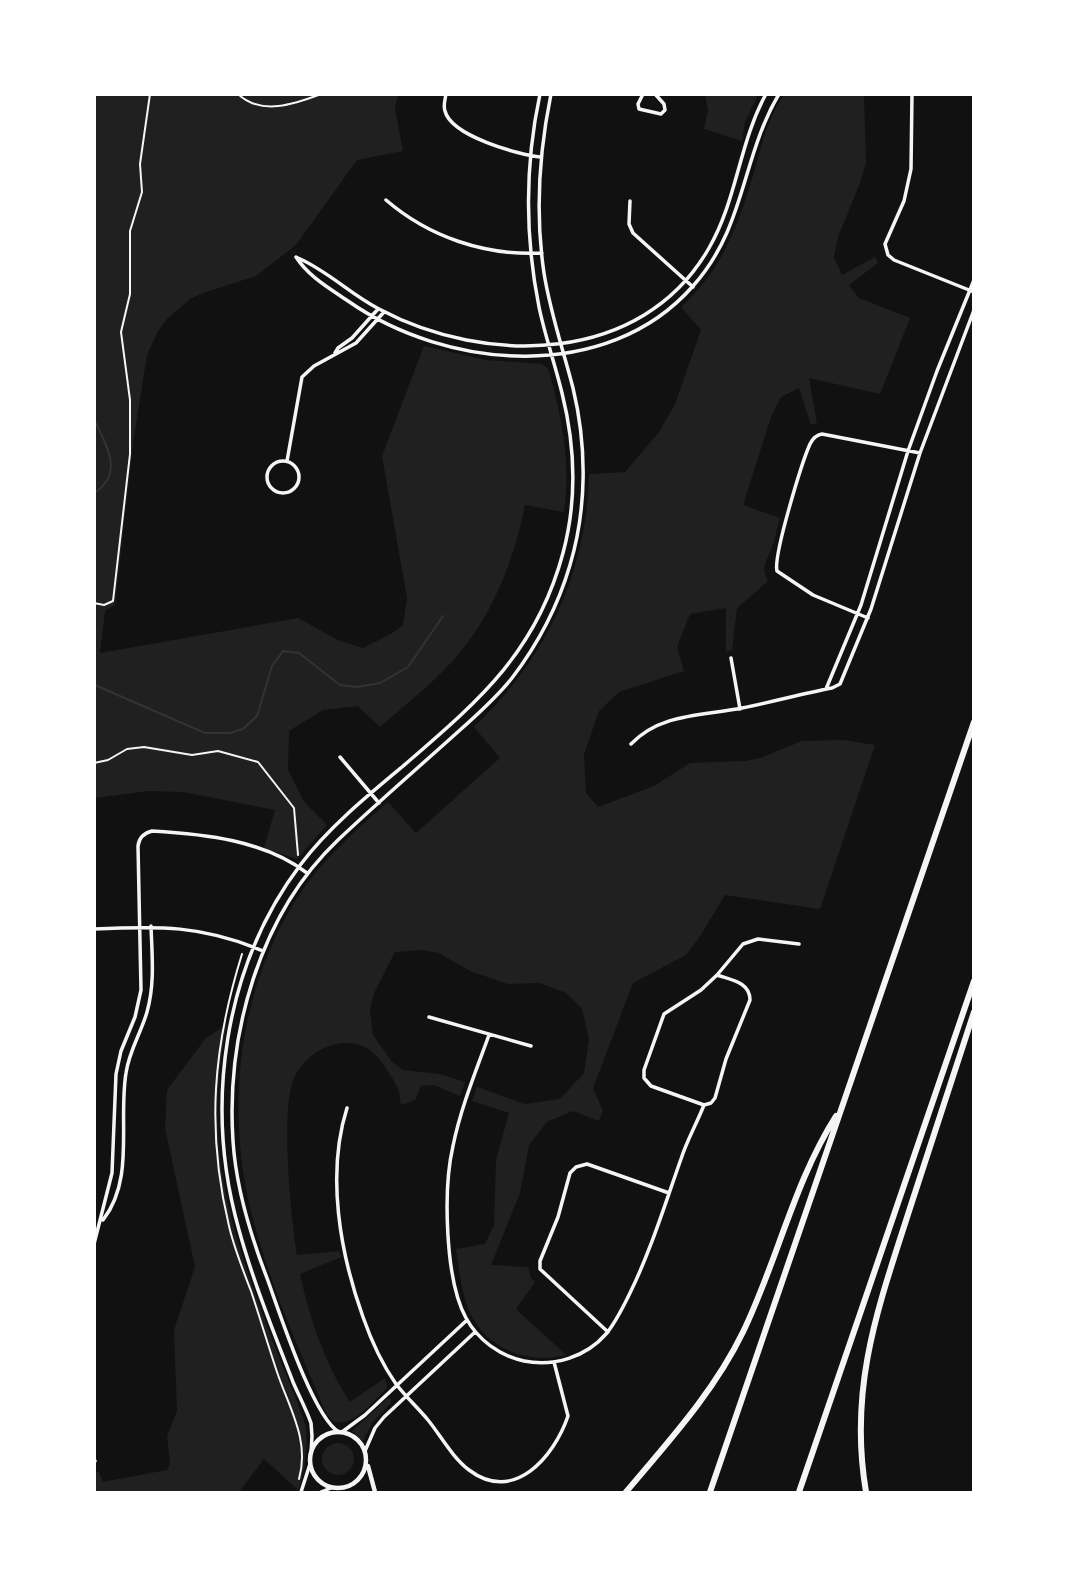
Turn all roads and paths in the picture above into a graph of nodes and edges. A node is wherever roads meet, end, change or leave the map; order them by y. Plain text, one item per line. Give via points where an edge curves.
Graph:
1 (150, 94) edge
2 (238, 94) edge
3 (321, 94) edge
4 (446, 94) edge
5 (540, 94) edge
6 (551, 94) edge
7 (643, 94) edge
8 (655, 94) edge
9 (766, 94) edge
10 (779, 94) edge
11 (912, 94) edge
12 (746, 144) junction
13 (756, 147) junction
14 (531, 156) junction
15 (541, 157) junction
16 (386, 200) dead end
17 (630, 201) dead end
18 (725, 215) junction
19 (734, 219) junction
20 (531, 253) junction
21 (542, 253) junction
22 (974, 280) edge
23 (685, 281) junction
24 (693, 287) junction
25 (971, 291) edge
26 (378, 309) junction
27 (974, 310) edge
28 (384, 312) junction
29 (644, 315) junction
30 (371, 317) junction
31 (377, 320) junction
32 (650, 323) junction
33 (458, 338) junction
34 (560, 345) junction
35 (548, 346) junction
36 (455, 347) junction
37 (335, 353) junction
38 (563, 355) junction
39 (551, 357) junction
40 (937, 371) junction
41 (947, 375) junction
42 (583, 451) junction
43 (908, 451) junction
44 (572, 452) junction
45 (920, 453) junction
46 (286, 461) junction
47 (883, 533) junction
48 (894, 536) junction
49 (548, 597) junction
50 (557, 601) junction
51 (94, 603) edge
52 (858, 614) junction
53 (868, 618) junction
54 (731, 658) dead end
55 (503, 672) junction
56 (511, 679) junction
57 (826, 690) junction
58 (740, 709) junction
59 (974, 722) edge
60 (444, 730) junction
61 (451, 738) junction
62 (631, 744) dead end
63 (340, 757) dead end
64 (94, 763) edge
65 (372, 794) junction
66 (379, 803) junction
67 (298, 855) dead end
68 (299, 867) junction
69 (307, 873) junction
70 (140, 926) junction
71 (152, 926) junction
72 (94, 929) edge
73 (799, 944) dead end
74 (253, 947) junction
75 (263, 951) junction
76 (717, 975) junction
77 (974, 981) edge
78 (974, 1012) edge
79 (429, 1017) dead end
80 (489, 1035) junction
81 (531, 1046) dead end
82 (704, 1105) junction
83 (843, 1105) junction
84 (347, 1108) dead end
85 (668, 1193) junction
86 (102, 1222) junction
87 (94, 1244) edge
88 (467, 1320) junction
89 (475, 1332) junction
90 (608, 1332) junction
91 (554, 1362) junction
92 (397, 1385) junction
93 (406, 1396) junction
94 (340, 1432) junction
95 (365, 1451) junction
96 (311, 1454) junction
97 (367, 1462) junction
98 (310, 1464) junction
99 (333, 1488) junction
100 (301, 1493) edge
101 (321, 1493) edge
102 (342, 1493) edge
103 (375, 1493) edge
104 (626, 1493) edge
105 (710, 1493) edge
106 (799, 1493) edge
107 (866, 1493) edge

1 - 51 path via 140,164 142,192 130,231 130,294 121,332 130,400 127,489 113,601
2 - 3 path via 248,104 290,106
4 - 14 street via 446,114 466,131
5 - 14 street
6 - 15 street
7 - 8 street via 639,109 661,114 665,106
9 - 12 street
10 - 13 street
11 - 25 street via 911,169 887,252 894,260
12 - 13 street
12 - 18 street
13 - 19 street
14 - 15 street
14 - 20 street
15 - 21 street
16 - 20 street via 413,221 451,238 479,248
17 - 23 street via 633,233
18 - 19 street
18 - 23 street via 709,249
19 - 24 street via 720,249
20 - 21 street
20 - 35 street
21 - 34 street
22 - 25 street
23 - 24 street
23 - 29 street
24 - 32 street
25 - 40 street
26 - 28 street
26 - 30 street
26 - 30 street via 296,257 306,272
27 - 41 street
28 - 31 street
28 - 33 street
29 - 32 street
29 - 34 street via 606,334
30 - 31 street
30 - 37 street
31 - 36 street
31 - 37 street via 356,343
32 - 38 street via 609,343
33 - 35 street
33 - 36 street
34 - 35 street
34 - 38 street
35 - 39 street
36 - 39 street via 497,355
37 - 46 street via 302,377
38 - 39 street
38 - 42 street
39 - 44 street via 569,422
40 - 41 street
40 - 43 street
41 - 45 street
42 - 44 street
42 - 50 street via 579,525
43 - 45 street
43 - 47 street
43 - 52 street via 822,433 810,443 776,557 777,571 813,595
44 - 49 street via 571,509
45 - 48 street
46 - 46 street via 276,462 267,475 273,489 282,493 296,488 300,479 295,466
47 - 48 street
47 - 52 street
48 - 53 street
49 - 50 street
49 - 55 street
50 - 56 street
52 - 53 street
52 - 57 street
53 - 57 street via 842,679
54 - 58 street
55 - 56 street
55 - 60 street
56 - 61 street
57 - 58 street
58 - 62 street via 674,719 649,728
59 - 83 highway
60 - 61 street
60 - 65 street
61 - 66 street
63 - 65 street
64 - 67 path via 144,747 192,755 218,751 258,762 294,808
65 - 66 street
65 - 68 street
66 - 69 street
68 - 69 street
68 - 70 street via 279,855 239,843 148,832 138,846
68 - 74 street
69 - 75 street
70 - 71 street
70 - 72 street
70 - 86 street via 141,990 116,1074 112,1173
71 - 74 street via 211,933
71 - 86 street via 149,1001 124,1087 121,1175 112,1208
73 - 76 street via 747,941
74 - 75 street
74 - 96 street via 226,1046 224,1154 240,1234 311,1423
75 - 94 street via 245,1008 233,1076 238,1179 256,1250 309,1388 325,1421
76 - 82 street via 746,986 750,1000 715,1098
76 - 82 street via 664,1014 644,1073 651,1086
77 - 106 highway
78 - 107 highway via 870,1340 860,1404
79 - 80 street
80 - 81 street
80 - 88 street via 457,1127 447,1188 451,1257 457,1296
82 - 85 street
83 - 104 highway via 817,1146 732,1355 698,1406
83 - 105 highway
84 - 92 street via 338,1146 344,1249 363,1318
85 - 90 street via 638,1275
85 - 90 street via 587,1164 570,1173 540,1269
86 - 87 street
88 - 89 street
88 - 92 street
89 - 91 street via 506,1356
89 - 93 street
90 - 91 street via 583,1353
91 - 93 street via 567,1420 541,1464 512,1479 485,1478 467,1469
92 - 93 street
92 - 94 street
93 - 95 street via 375,1428
94 - 95 street via 354,1436
94 - 96 street via 321,1438
95 - 97 street
96 - 98 street
97 - 99 street via 354,1484
97 - 103 street
98 - 99 street via 317,1479
98 - 100 street
99 - 101 street
99 - 102 street

